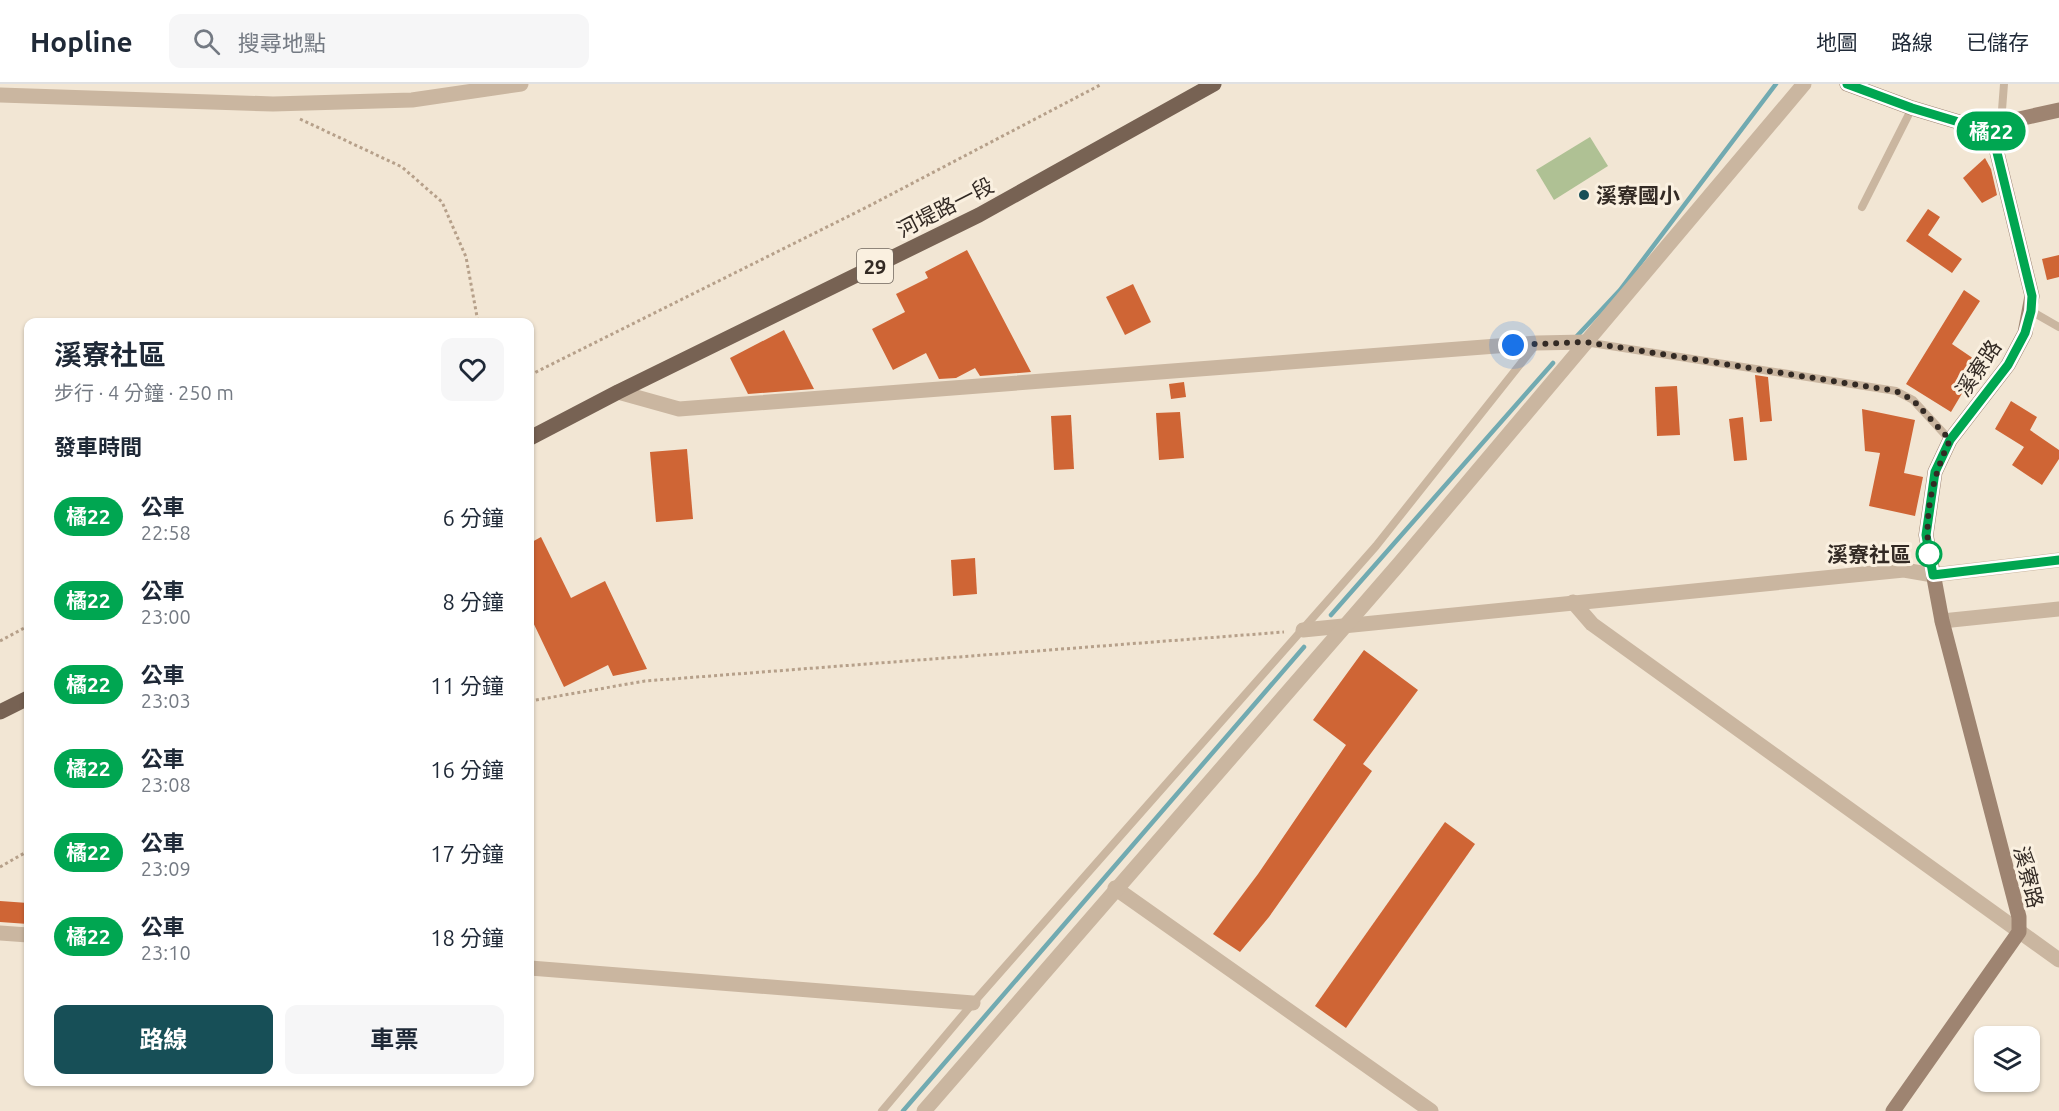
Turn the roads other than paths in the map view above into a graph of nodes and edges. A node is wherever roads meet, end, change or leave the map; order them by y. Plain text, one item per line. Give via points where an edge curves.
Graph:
1 (522, 84) edge
2 (1214, 84) edge
3 (1804, 84) edge
4 (1847, 84) edge
5 (2004, 84) edge
6 (0, 95) edge
7 (1912, 108) junction
8 (2059, 110) edge
9 (1997, 128) junction
10 (1862, 207) dead end
11 (2031, 311) junction
12 (2059, 327) edge
13 (1585, 342) junction
14 (1537, 343) junction
15 (618, 392) junction
16 (534, 436) edge
17 (1950, 440) junction
18 (2059, 560) edge
19 (1933, 575) junction
20 (1573, 602) junction
21 (2059, 609) edge
22 (1942, 621) junction
23 (1342, 627) junction
24 (1303, 630) junction
25 (24, 700) edge
26 (0, 712) edge
27 (1115, 888) junction
28 (2019, 932) junction
29 (0, 933) edge
30 (24, 935) edge
31 (2059, 960) edge
32 (534, 968) edge
33 (974, 1003) junction
34 (882, 1111) edge
35 (924, 1111) edge
36 (1431, 1111) edge
37 (1893, 1111) edge

1 - 6 street via 412,100 273,104
2 - 15 main road, 河堤路一段 / 29 via 979,215
3 - 13 street
4 - 7 street
5 - 9 lane, 溪寮路
7 - 9 street
7 - 10 lane
8 - 9 street
9 - 11 street, 溪寮路 via 2032,296
11 - 12 lane
11 - 17 street, 溪寮路 via 2025,333 2008,365
13 - 14 street
13 - 17 lane via 1896,391 1913,400
13 - 23 street
14 - 15 street via 679,409
14 - 24 lane via 1376,546
15 - 16 main road, 河堤路一段 / 29
17 - 19 street, 溪寮路 via 1935,472 1926,535
18 - 19 street
19 - 20 street via 1904,570
19 - 22 street, 溪寮路
20 - 23 street
20 - 28 street via 1592,624
21 - 22 street
22 - 28 street, 溪寮路 via 2019,917
23 - 24 street
23 - 27 street
24 - 33 lane
25 - 26 main road
27 - 35 street
27 - 36 street
28 - 31 street
28 - 37 street, 溪寮路
29 - 30 street
32 - 33 street
33 - 34 lane

